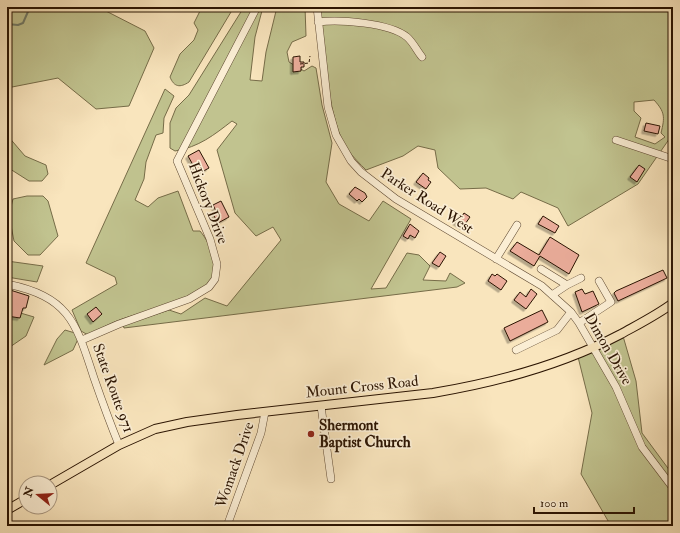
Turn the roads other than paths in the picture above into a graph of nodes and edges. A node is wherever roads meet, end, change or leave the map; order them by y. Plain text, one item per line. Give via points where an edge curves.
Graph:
1 (257, 7) edge
2 (317, 7) edge
3 (318, 22) junction
4 (422, 58) dead end
5 (616, 140) dead end
6 (673, 159) edge
7 (517, 225) dead end
8 (486, 253) joint
9 (496, 259) junction
10 (541, 269) dead end
11 (581, 278) dead end
12 (599, 281) dead end
13 (7, 284) edge
14 (567, 285) junction
15 (552, 295) junction
16 (673, 303) edge
17 (571, 312) junction
18 (579, 323) junction
19 (82, 340) junction
20 (593, 348) junction
21 (516, 350) dead end
22 (321, 406) junction
23 (265, 412) junction
24 (119, 445) junction
25 (331, 479) dead end
26 (58, 480) edge
27 (673, 488) edge
28 (18, 504) edge
29 (7, 510) edge
30 (227, 526) edge

1 - 19 street, Hickory Drive via 177,160 210,239 217,264 215,279 209,287 189,299
2 - 3 street, Parker Road West
3 - 4 street via 340,20 395,31 407,37
3 - 8 street, Parker Road West via 330,114 336,135 351,161 396,199
5 - 6 street
7 - 9 street
8 - 9 street, Dimon Drive
9 - 15 street, Dimon Drive via 542,286
10 - 14 street
11 - 14 street
12 - 18 street via 611,302
13 - 19 street, State Route 971 via 35,291 55,303 73,322
14 - 15 street
15 - 17 street, Dimon Drive
16 - 20 main road, Mount Cross Road via 657,315
17 - 18 street, Dimon Drive
17 - 21 street via 557,330
18 - 20 street, Dimon Drive
19 - 24 street, State Route 971 via 104,410
20 - 22 main road, Mount Cross Road via 536,370 464,388
20 - 27 street, Dimon Drive via 616,387 642,447
22 - 23 main road, Mount Cross Road
22 - 25 street
23 - 24 main road, Mount Cross Road via 187,422 155,429
23 - 30 street, Womack Drive via 261,433
24 - 26 main road, Mount Cross Road
28 - 29 main road

